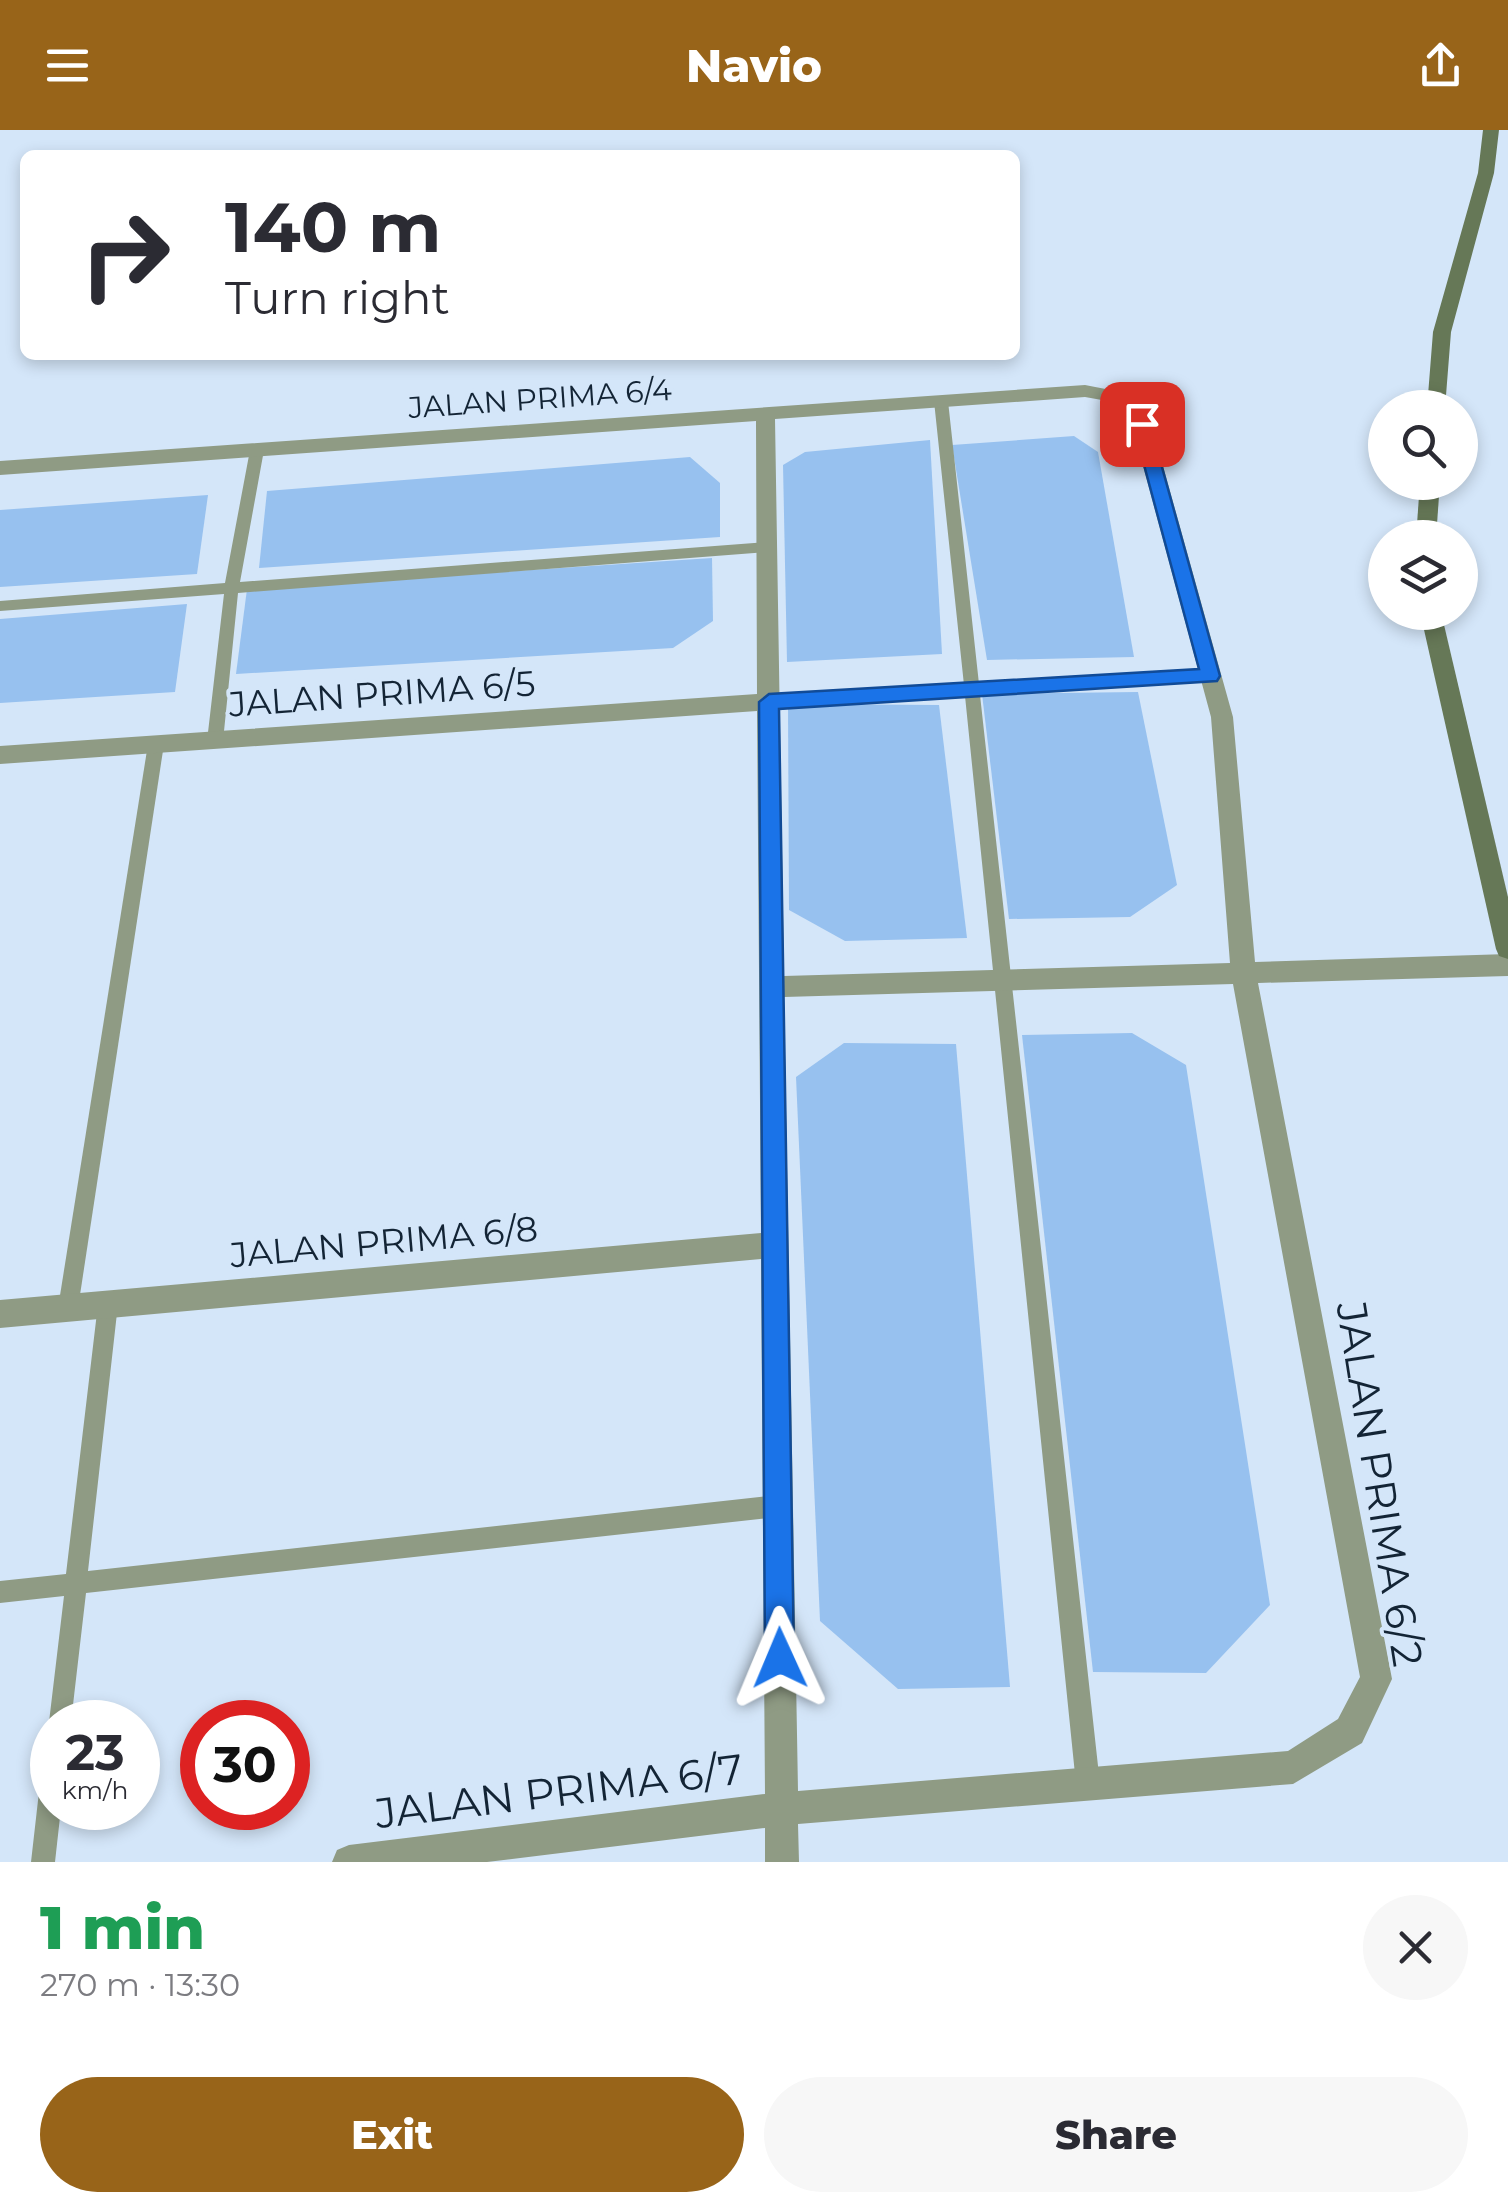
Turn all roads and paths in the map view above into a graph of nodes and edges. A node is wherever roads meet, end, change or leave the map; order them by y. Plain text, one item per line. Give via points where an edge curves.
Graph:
1 (1491, 130) edge
2 (1437, 390) edge
3 (1119, 397) joint
4 (941, 401) junction
5 (766, 414) junction
6 (257, 450) junction
7 (0, 468) edge
8 (767, 547) junction
9 (232, 585) junction
10 (0, 606) edge
11 (1434, 630) edge
12 (1210, 676) junction
13 (972, 686) junction
14 (769, 702) junction
15 (215, 740) junction
16 (156, 744) junction
17 (0, 755) edge
18 (1508, 950) edge
19 (1508, 965) edge
20 (1243, 971) junction
21 (1002, 978) junction
22 (772, 987) junction
23 (775, 1245) junction
24 (108, 1304) junction
25 (68, 1308) junction
26 (0, 1314) edge
27 (778, 1506) junction
28 (76, 1584) junction
29 (0, 1592) edge
30 (63, 1700) edge
31 (1088, 1784) junction
32 (781, 1809) junction
33 (47, 1830) edge
34 (44, 1862) edge
35 (349, 1862) edge
36 (782, 1862) edge

1 - 2 main road via 1486,172 1442,332
3 - 4 street, JALAN PRIMA 6/4 via 1085,391
3 - 12 street, JALAN PRIMA 6/2 via 1142,424
4 - 5 street, JALAN PRIMA 6/4
4 - 13 lane
5 - 6 street, JALAN PRIMA 6/4
5 - 8 street
6 - 7 street, JALAN PRIMA 6/4
6 - 9 lane
8 - 9 lane
8 - 14 street
9 - 10 lane
9 - 15 lane
11 - 18 main road
12 - 13 lane
12 - 20 street, JALAN PRIMA 6/2 via 1226,737
13 - 14 lane
13 - 21 lane
14 - 15 street, JALAN PRIMA 6/5
14 - 22 street
15 - 16 street, JALAN PRIMA 6/5
16 - 17 street, JALAN PRIMA 6/5
16 - 25 lane
19 - 20 street
20 - 21 street
20 - 31 street, JALAN PRIMA 6/2 via 1376,1679 1350,1732 1292,1768
21 - 22 street
21 - 31 lane
22 - 23 street
23 - 24 street, JALAN PRIMA 6/8
23 - 27 street
24 - 25 street, JALAN PRIMA 6/8
24 - 28 lane
25 - 26 street, JALAN PRIMA 6/8
27 - 28 lane
27 - 32 street
28 - 29 lane
28 - 30 lane
31 - 32 street, JALAN PRIMA 6/2
32 - 35 street, JALAN PRIMA 6/7
32 - 36 street
33 - 34 lane

